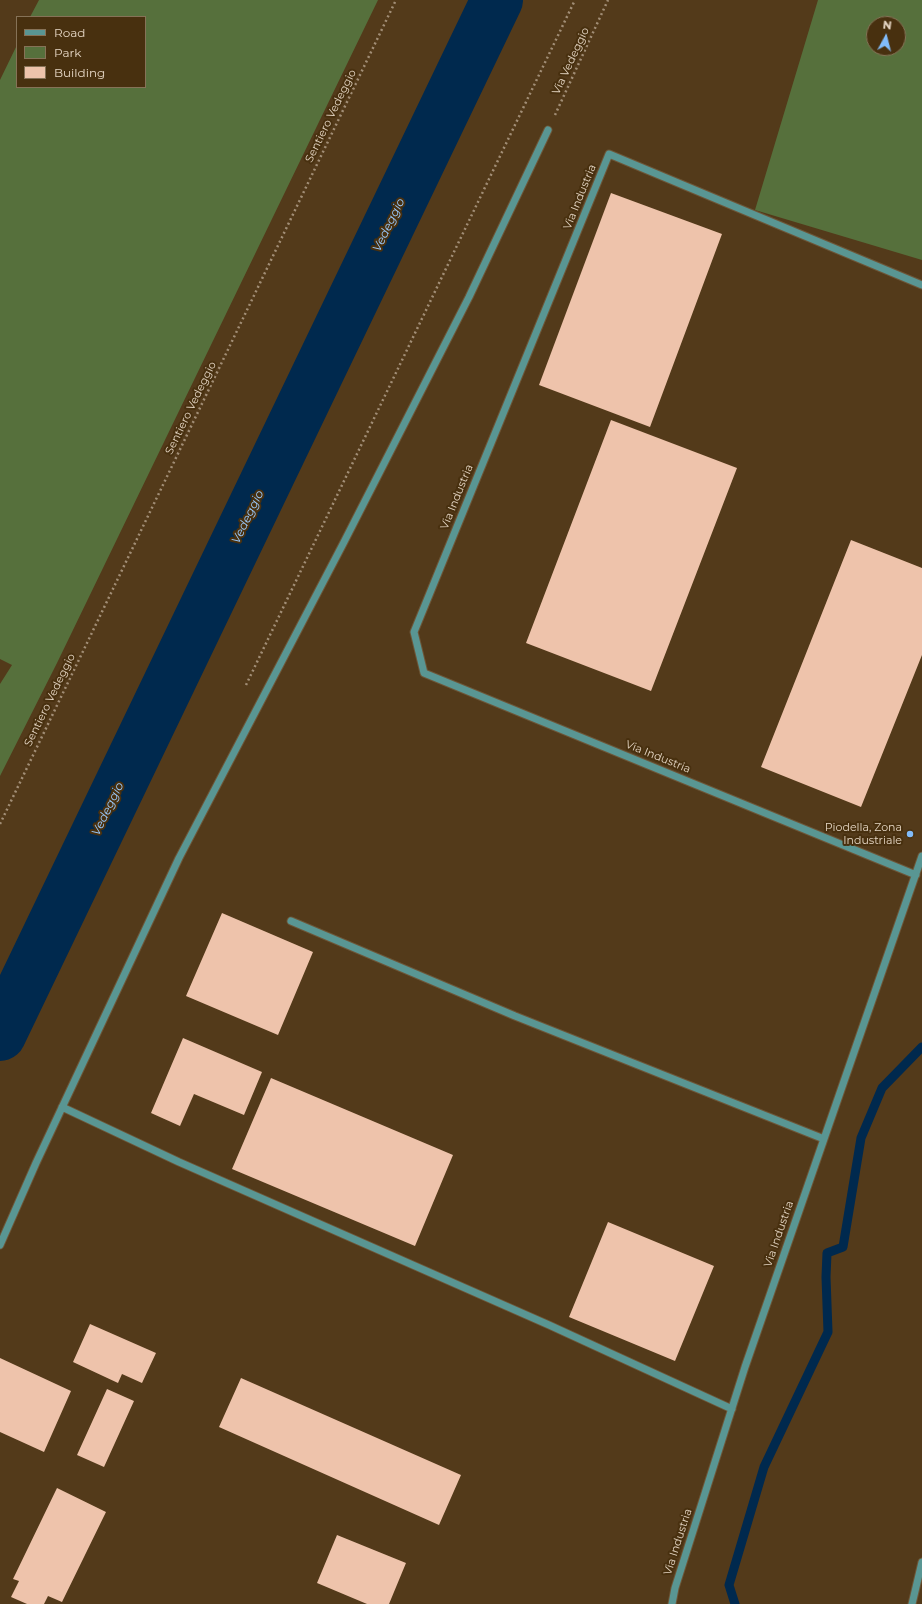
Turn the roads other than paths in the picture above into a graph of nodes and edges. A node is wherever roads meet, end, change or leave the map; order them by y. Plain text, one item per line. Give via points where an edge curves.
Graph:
1 (548, 130) road end
2 (922, 285) edge
3 (922, 856) edge
4 (916, 875) junction
5 (291, 921) dead end
6 (62, 1107) junction
7 (824, 1139) junction
8 (0, 1245) edge
9 (732, 1409) junction
10 (922, 1562) edge
11 (672, 1604) edge
12 (912, 1604) edge

1 - 6 street via 469,297 179,858
2 - 4 street, Via Industria via 609,154 414,632 424,674
3 - 4 street, Via Industria
4 - 7 street, Via Industria
5 - 7 street via 515,1016
6 - 8 street
6 - 9 street via 179,1162 549,1325
7 - 9 street, Via Industria
9 - 11 street, Via Industria
10 - 12 street

